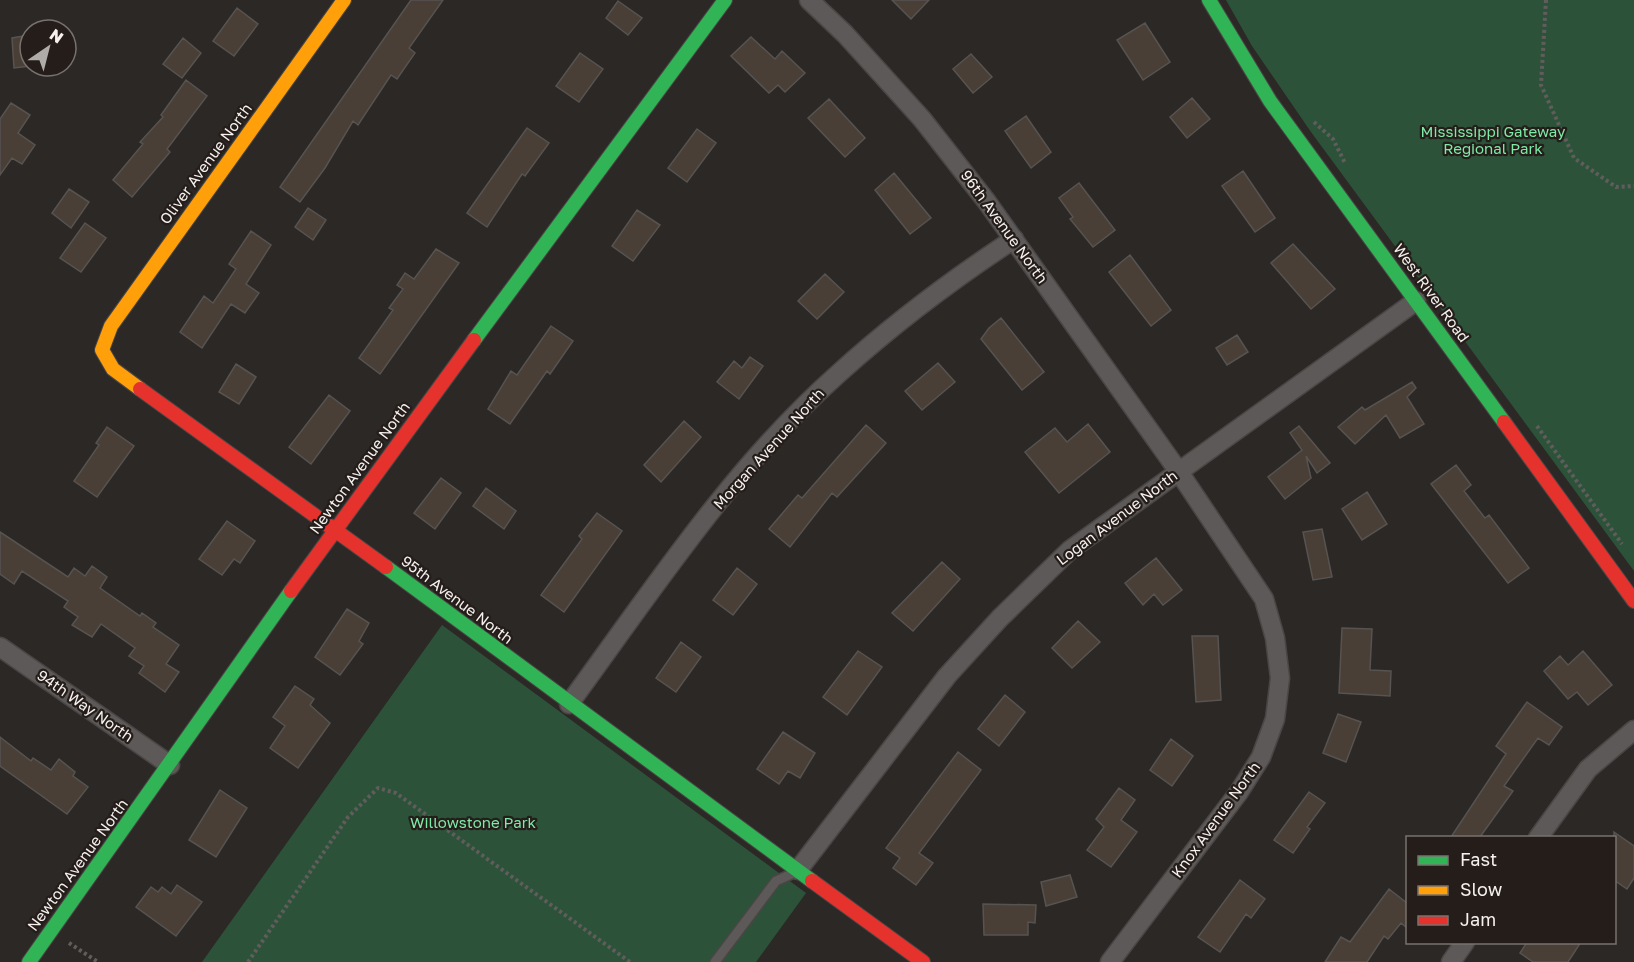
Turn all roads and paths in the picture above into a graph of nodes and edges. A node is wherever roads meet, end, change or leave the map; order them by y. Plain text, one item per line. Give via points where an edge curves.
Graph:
1 (344, 0) edge
2 (725, 0) edge
3 (809, 0) edge
4 (1209, 0) edge
5 (1546, 0) edge
6 (1634, 186) edge
7 (1014, 239) junction
8 (1416, 300) junction
9 (102, 350) joint
10 (1179, 472) junction
11 (335, 529) junction
12 (1634, 601) edge
13 (0, 648) edge
14 (569, 704) junction
15 (1634, 730) edge
16 (170, 765) junction
17 (1539, 836) edge
18 (798, 870) junction
19 (51, 931) junction
20 (1464, 944) edge
21 (29, 962) edge
22 (98, 962) edge
23 (248, 962) edge
24 (630, 962) edge
25 (715, 962) edge
26 (923, 962) edge
27 (1110, 962) edge
28 (1451, 962) edge

1 - 9 street, Oliver Avenue North via 111,326
2 - 11 street, Newton Avenue North
3 - 7 street, 96th Avenue North via 922,119
4 - 8 street, West River Road via 1270,101
5 - 6 path via 1541,85 1574,158 1616,187
7 - 10 street, 96th Avenue North
7 - 14 street, Morgan Avenue North via 976,264 837,375 773,440 708,517
8 - 10 street, Logan Avenue North
8 - 12 street, West River Road
9 - 11 street, 95th Avenue North via 113,369
10 - 18 street, Logan Avenue North via 1071,550 1000,618 947,676
10 - 27 street, Knox Avenue North via 1264,599 1275,638 1280,678 1275,719 1261,757 1239,792
11 - 14 street, 95th Avenue North
11 - 16 street, Newton Avenue North
13 - 16 street, 94th Way North
14 - 18 street, 95th Avenue North
15 - 17 street via 1588,769
16 - 19 street, Newton Avenue North
18 - 25 lane via 776,881
18 - 26 street
19 - 21 street, Newton Avenue North
19 - 22 path
20 - 28 street
23 - 24 path via 348,817 378,788 396,793

